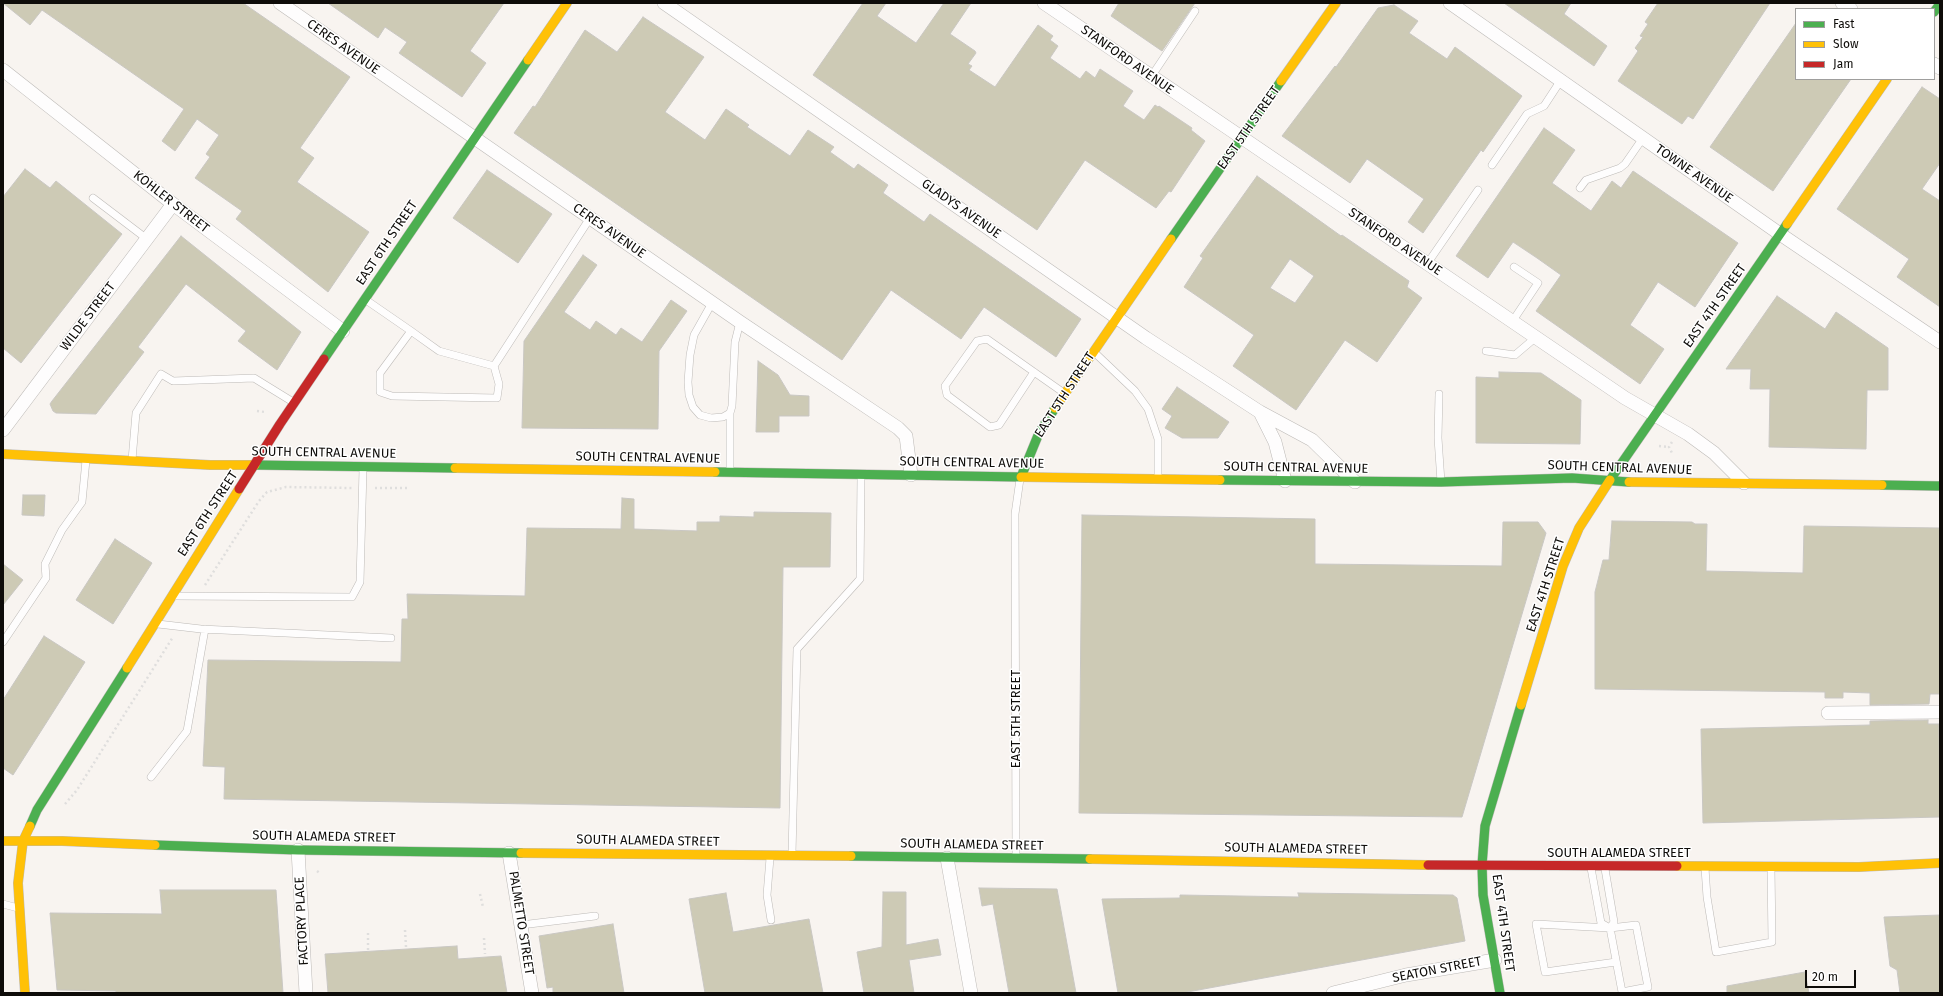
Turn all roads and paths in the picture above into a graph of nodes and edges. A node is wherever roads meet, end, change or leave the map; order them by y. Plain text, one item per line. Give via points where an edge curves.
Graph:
1 (280, 3) edge
2 (567, 3) edge
3 (664, 3) edge
4 (1044, 3) edge
5 (1336, 3) edge
6 (1450, 3) edge
7 (1195, 11) dead end
8 (3, 70) edge
9 (1151, 77) junction
10 (1561, 80) junction
11 (1886, 80) edge
12 (1241, 138) junction
13 (1643, 138) junction
14 (475, 139) junction
15 (1492, 165) dead end
16 (1580, 188) dead end
17 (1478, 190) dead end
18 (93, 198) dead end
19 (173, 204) junction
20 (590, 218) junction
21 (1780, 234) junction
22 (147, 239) junction
23 (1426, 264) junction
24 (1514, 267) dead end
25 (365, 299) junction
26 (712, 303) junction
27 (1116, 317) junction
28 (740, 322) junction
29 (1512, 322) junction
30 (343, 330) junction
31 (411, 331) junction
32 (1535, 338) junction
33 (1940, 342) edge
34 (1486, 351) dead end
35 (1093, 352) junction
36 (494, 366) junction
37 (1034, 372) junction
38 (1066, 394) junction
39 (1439, 394) dead end
40 (295, 403) junction
41 (1260, 412) junction
42 (730, 413) junction
43 (1655, 415) junction
44 (3, 430) edge
45 (1673, 441) dead end
46 (1659, 446) dead end
47 (1669, 447) junction
48 (3, 454) edge
49 (1673, 455) dead end
50 (86, 458) junction
51 (132, 460) junction
52 (255, 465) junction
53 (363, 467) junction
54 (730, 472) junction
55 (861, 475) junction
56 (912, 475) junction
57 (1020, 477) junction
58 (1158, 480) junction
59 (1285, 481) junction
60 (1610, 481) junction
61 (1355, 482) junction
62 (1441, 482) junction
63 (1744, 483) junction
64 (1940, 486) edge
65 (363, 488) junction
66 (413, 488) dead end
67 (171, 596) junction
68 (197, 597) junction
69 (154, 624) junction
70 (179, 627) junction
71 (205, 630) junction
72 (391, 638) dead end
73 (3, 642) edge
74 (1940, 712) edge
75 (1828, 713) dead end
76 (151, 777) dead end
77 (61, 809) dead end
78 (3, 841) edge
79 (23, 841) junction
80 (298, 850) junction
81 (510, 853) junction
82 (771, 856) junction
83 (792, 856) junction
84 (947, 858) junction
85 (1016, 859) junction
86 (1940, 864) edge
87 (1482, 865) junction
88 (1591, 865) junction
89 (1604, 865) junction
90 (1705, 866) junction
91 (1770, 866) junction
92 (317, 871) dead end
93 (321, 874) dead end
94 (480, 894) dead end
95 (3, 904) edge
96 (483, 907) dead end
97 (20, 908) junction
98 (595, 916) dead end
99 (771, 920) dead end
100 (521, 925) junction
101 (1610, 928) junction
102 (405, 930) dead end
103 (368, 933) dead end
104 (484, 938) dead end
105 (406, 947) dead end
106 (368, 950) dead end
107 (485, 954) dead end
108 (1495, 960) junction
109 (1616, 962) junction
110 (25, 993) edge
111 (306, 993) edge
112 (532, 993) edge
113 (971, 993) edge
114 (1333, 993) edge
115 (1500, 993) edge

1 - 14 street, CERES AVENUE
2 - 14 main road, EAST 6TH STREET
3 - 27 street, GLADYS AVENUE
4 - 9 street, STANFORD AVENUE
5 - 12 main road, EAST 5TH STREET
6 - 10 street, TOWNE AVENUE
7 - 9 lane
8 - 19 street, KOHLER STREET
9 - 12 street, STANFORD AVENUE
10 - 13 street, TOWNE AVENUE
10 - 15 lane via 1544,106 1527,114
11 - 21 main road, EAST 4TH STREET
12 - 23 street, STANFORD AVENUE
12 - 27 main road, EAST 5TH STREET
13 - 16 lane via 1620,168 1586,180
13 - 21 street, TOWNE AVENUE
14 - 20 street, CERES AVENUE
14 - 25 main road, EAST 6TH STREET
17 - 23 lane
18 - 22 lane
19 - 22 street, WILDE STREET
19 - 30 street, KOHLER STREET
20 - 26 street, CERES AVENUE
20 - 36 lane
21 - 33 street, TOWNE AVENUE
21 - 43 main road, EAST 4TH STREET
22 - 44 street, WILDE STREET
23 - 29 street, STANFORD AVENUE
24 - 29 lane via 1538,283
25 - 30 main road, EAST 6TH STREET
25 - 31 lane
26 - 28 street, CERES AVENUE
26 - 42 lane via 694,335 689,395 693,407 700,415 711,418 723,417
27 - 35 main road, EAST 5TH STREET
27 - 41 street, GLADYS AVENUE
28 - 42 lane via 734,349
28 - 56 street, CERES AVENUE via 898,428 906,436
29 - 32 street, STANFORD AVENUE
30 - 40 main road, EAST 6TH STREET
31 - 36 lane via 439,351
31 - 36 lane via 380,373 380,392 392,396 497,398 499,384
32 - 34 lane via 1515,355
32 - 43 street, STANFORD AVENUE
35 - 38 main road, EAST 5TH STREET
35 - 58 lane via 1135,390 1148,409 1158,439
37 - 37 lane via 987,339 977,341 945,386 947,395 990,427 998,425
37 - 38 lane
38 - 57 main road, EAST 5TH STREET via 1039,433
39 - 62 lane
40 - 51 lane via 254,378 173,381 161,374 136,413
40 - 52 main road, EAST 6TH STREET
41 - 59 street via 1275,442
41 - 61 street, GLADYS AVENUE via 1312,440
42 - 54 lane
43 - 60 main road, EAST 4TH STREET
43 - 63 street, STANFORD AVENUE via 1688,434 1714,454
45 - 47 path
46 - 47 path
47 - 49 path
48 - 50 main road, SOUTH CENTRAL AVENUE
50 - 51 main road, SOUTH CENTRAL AVENUE
50 - 73 lane via 82,502 58,536 45,564 46,578
51 - 52 main road, SOUTH CENTRAL AVENUE
52 - 53 main road, SOUTH CENTRAL AVENUE
52 - 67 main road, EAST 6TH STREET
53 - 54 main road, SOUTH CENTRAL AVENUE
53 - 65 lane
54 - 55 main road, SOUTH CENTRAL AVENUE
55 - 56 main road, SOUTH CENTRAL AVENUE
55 - 83 lane via 860,579 797,649
56 - 57 main road, SOUTH CENTRAL AVENUE
57 - 58 main road, SOUTH CENTRAL AVENUE
57 - 85 lane, EAST 5TH STREET via 1015,514
58 - 59 main road, SOUTH CENTRAL AVENUE
59 - 61 main road, SOUTH CENTRAL AVENUE
60 - 62 main road, SOUTH CENTRAL AVENUE via 1572,478
60 - 63 main road, SOUTH CENTRAL AVENUE
60 - 87 main road, EAST 4TH STREET via 1579,528 1563,566 1485,826
61 - 62 main road, SOUTH CENTRAL AVENUE
63 - 64 main road, SOUTH CENTRAL AVENUE
65 - 66 path
65 - 68 path via 286,487 267,492 258,501
65 - 68 lane via 360,582 352,597
67 - 68 lane
67 - 69 main road, EAST 6TH STREET
69 - 70 lane
69 - 79 main road, EAST 6TH STREET via 37,810
70 - 71 lane
70 - 77 path via 77,790
71 - 72 lane
71 - 76 lane via 187,731
74 - 75 street
78 - 79 main road, SOUTH ALAMEDA STREET
79 - 80 main road, SOUTH ALAMEDA STREET
79 - 97 main road, EAST 6TH STREET via 18,883
80 - 81 main road, SOUTH ALAMEDA STREET
80 - 111 street, FACTORY PLACE
81 - 82 main road, SOUTH ALAMEDA STREET
81 - 100 street, PALMETTO STREET
82 - 83 main road, SOUTH ALAMEDA STREET
82 - 99 lane via 767,894
83 - 84 main road, SOUTH ALAMEDA STREET
84 - 85 main road, SOUTH ALAMEDA STREET
84 - 113 street
85 - 87 main road, SOUTH ALAMEDA STREET
86 - 91 main road, SOUTH ALAMEDA STREET via 1859,867
87 - 88 main road, SOUTH ALAMEDA STREET
87 - 108 main road, EAST 4TH STREET via 1484,895
88 - 89 main road, SOUTH ALAMEDA STREET
88 - 101 lane via 1601,923
89 - 90 main road, SOUTH ALAMEDA STREET
89 - 101 lane via 1614,922
90 - 91 main road, SOUTH ALAMEDA STREET
90 - 91 lane via 1716,952 1772,942
92 - 93 path
94 - 96 path
95 - 97 lane
97 - 110 main road, EAST 6TH STREET
98 - 100 lane
100 - 112 street, PALMETTO STREET
101 - 109 lane
101 - 109 lane via 1636,925 1648,987 1622,992
101 - 109 lane via 1536,924 1545,972
102 - 105 path
103 - 106 path
104 - 107 path
108 - 114 street, SEATON STREET via 1406,975
108 - 115 main road, EAST 4TH STREET

